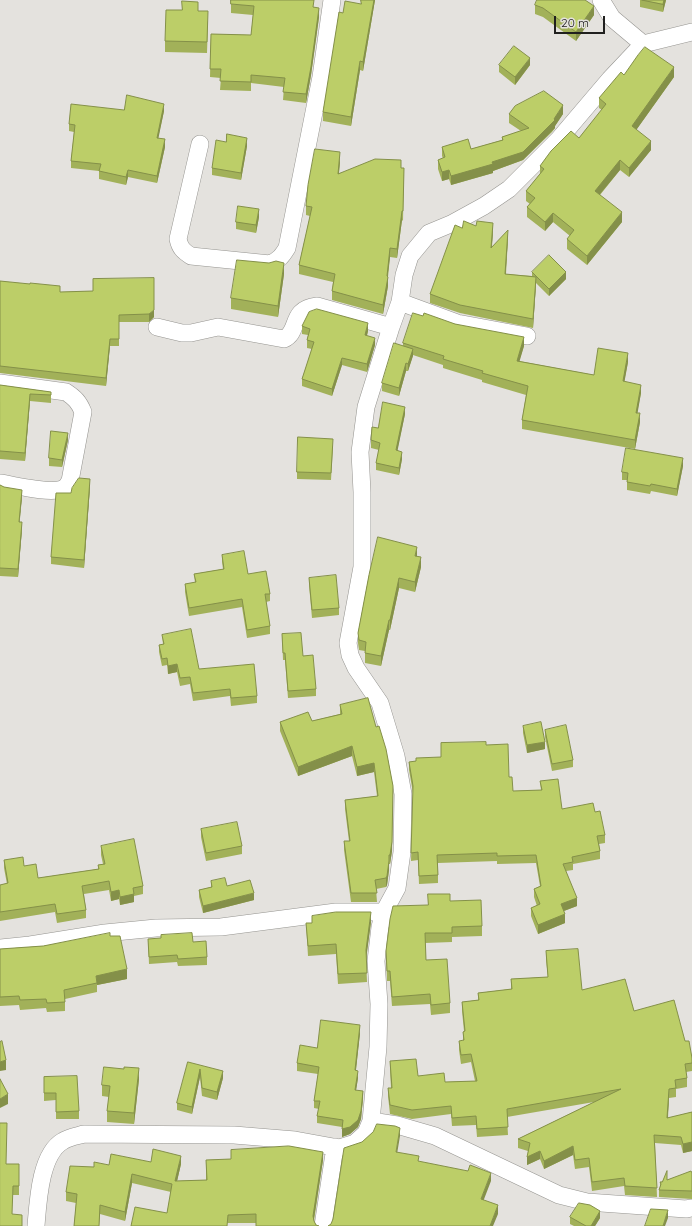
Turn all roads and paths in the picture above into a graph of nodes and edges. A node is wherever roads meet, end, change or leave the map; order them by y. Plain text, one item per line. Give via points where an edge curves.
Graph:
1 (332, 0) edge
2 (601, 0) edge
3 (692, 32) edge
4 (644, 44) junction
5 (200, 144) dead end
6 (400, 302) junction
7 (157, 327) dead end
8 (391, 327) junction
9 (527, 336) dead end
10 (0, 383) edge
11 (0, 483) edge
12 (384, 912) junction
13 (0, 948) edge
14 (371, 1121) junction
15 (335, 1147) junction
16 (692, 1208) edge
17 (36, 1226) edge
18 (323, 1226) edge

1 - 5 street via 321,77 287,248 278,260 270,264 191,256 184,252 178,239
2 - 4 street via 612,18
3 - 4 street
4 - 6 street via 559,139 509,189 484,206 429,233 410,256
6 - 8 street
6 - 9 street via 457,323
7 - 8 street via 182,333 218,327 284,339 289,336 301,312 308,307 316,306
8 - 12 street via 366,407 360,452 362,567 348,644 356,668 380,703 396,756 403,794 402,852 397,888
10 - 11 street via 66,392 80,404 83,412 67,486 53,491
12 - 13 street via 336,912 220,927 156,928
12 - 14 street via 376,961 379,1004 378,1048
14 - 15 street via 366,1133 355,1142
14 - 16 street via 397,1125 435,1136 559,1195 586,1202
15 - 17 street via 295,1140 234,1135 84,1134 64,1140 53,1149 44,1169
15 - 18 street

